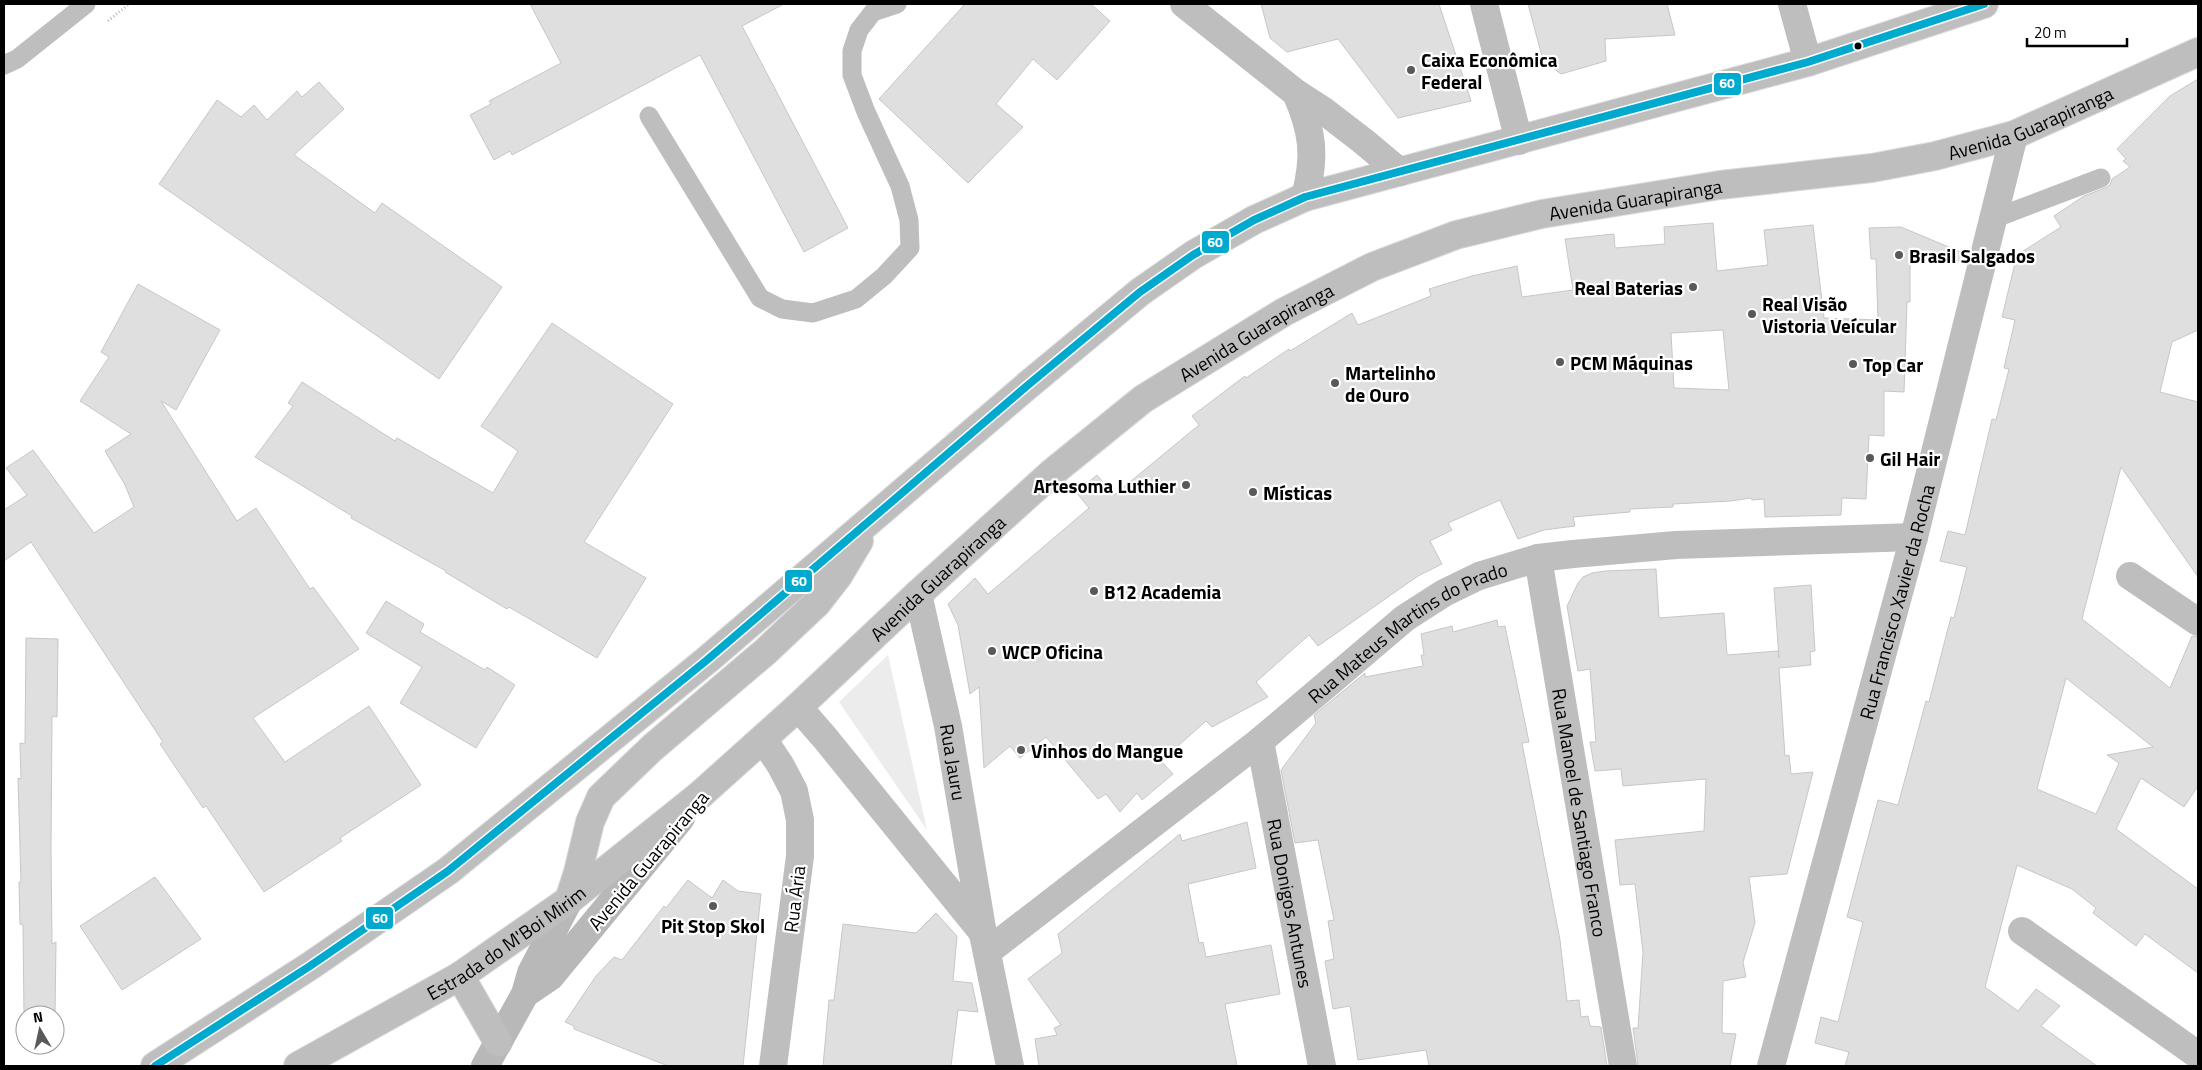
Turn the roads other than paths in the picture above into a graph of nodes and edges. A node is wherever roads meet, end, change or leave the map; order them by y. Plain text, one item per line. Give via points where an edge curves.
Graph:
1 (86, 4) edge
2 (897, 4) edge
3 (1484, 4) edge
4 (1792, 4) edge
5 (1984, 4) edge
6 (1188, 6) edge
7 (866, 8) edge
8 (2198, 52) edge
9 (1808, 62) junction
10 (4, 65) edge
11 (1296, 93) junction
12 (649, 116) dead end
13 (2014, 135) junction
14 (1519, 141) junction
15 (1400, 172) junction
16 (2101, 178) dead end
17 (1305, 197) junction
18 (1993, 219) junction
19 (872, 520) junction
20 (1914, 537) junction
21 (1538, 558) junction
22 (2130, 576) dead end
23 (918, 594) junction
24 (2198, 622) edge
25 (798, 708) junction
26 (763, 740) junction
27 (1260, 741) junction
28 (700, 795) junction
29 (569, 900) junction
30 (2022, 931) dead end
31 (985, 943) junction
32 (460, 976) junction
33 (525, 994) junction
34 (498, 1042) junction
35 (2198, 1055) edge
36 (155, 1066) edge
37 (298, 1066) edge
38 (485, 1066) edge
39 (774, 1066) edge
40 (1010, 1066) edge
41 (1322, 1066) edge
42 (1623, 1066) edge
43 (1771, 1066) edge

1 - 10 lane via 17,59
2 - 7 lane
3 - 14 main road
4 - 9 main road
5 - 9 main road
6 - 11 main road
7 - 12 lane via 852,51 852,76 900,186 909,220 910,248 884,276 856,299 813,313 782,309 760,298
8 - 13 main road, Avenida Guarapiranga
9 - 14 main road
11 - 15 main road via 1324,110
11 - 17 main road via 1311,134 1312,162
13 - 18 main road, Rua Francisco Xavier da Rocha
13 - 23 main road, Avenida Guarapiranga via 1935,156 1872,168 1720,185 1542,214 1456,235 1372,266 1284,312 1143,399 1053,472
14 - 15 main road
15 - 17 main road
16 - 18 lane
17 - 19 main road via 1254,220 1193,255 1140,292
18 - 20 main road, Rua Francisco Xavier da Rocha
19 - 29 main road via 838,576 816,603 601,797 590,822
19 - 36 main road via 707,660 448,870 310,966
20 - 21 main road, Rua Mateus Martins do Prado via 1676,546
20 - 43 main road, Rua Francisco Xavier da Rocha
21 - 27 main road, Rua Mateus Martins do Prado via 1480,576 1405,618
21 - 42 main road, Rua Manoel de Santiago Franco
22 - 24 main road
23 - 25 main road, Avenida Guarapiranga
23 - 31 main road, Rua Jauru via 948,726
25 - 26 main road, Avenida Guarapiranga
25 - 31 main road, Rua Jauru via 826,738
26 - 28 main road, Avenida Guarapiranga
26 - 39 main road, Rua Ária via 794,791 800,820 800,856
27 - 31 main road, Rua Mateus Martins do Prado
27 - 41 main road, Rua Donigos Antunes
28 - 29 main road, Estrada do M'Boi Mirim
28 - 33 main road, Avenida Guarapiranga via 550,977
29 - 32 main road, Estrada do M'Boi Mirim
29 - 33 main road, Avenida Guarapiranga via 531,973
30 - 35 main road
31 - 40 main road, Rua Jauru
32 - 34 main road
32 - 37 main road, Estrada do M'Boi Mirim
33 - 34 main road, Avenida Guarapiranga
34 - 38 main road, Avenida Guarapiranga

